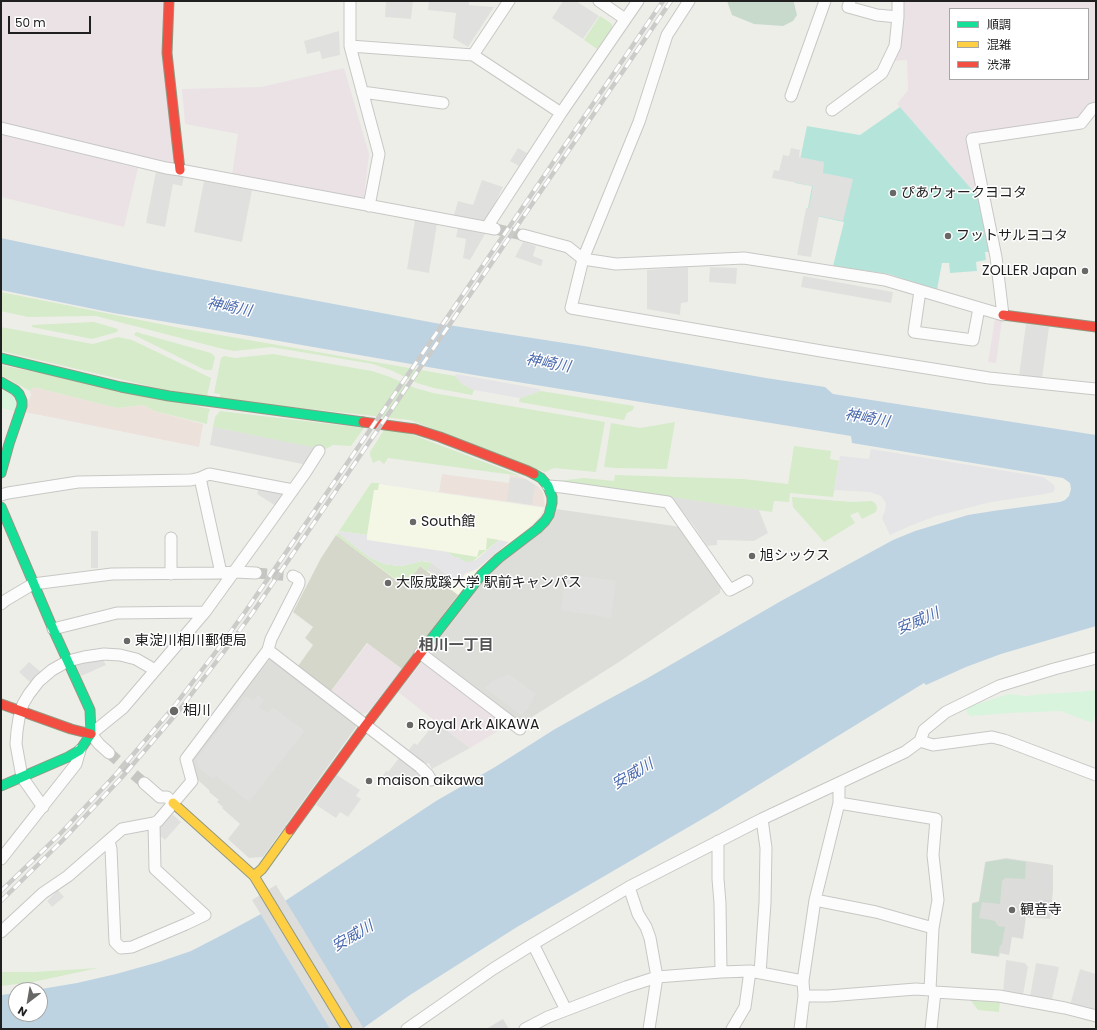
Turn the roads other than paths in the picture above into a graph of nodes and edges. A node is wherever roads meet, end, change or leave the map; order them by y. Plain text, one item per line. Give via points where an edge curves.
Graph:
1 (170, 1) edge
2 (350, 1) edge
3 (509, 1) edge
4 (599, 1) edge
5 (638, 1) edge
6 (689, 1) edge
7 (825, 1) edge
8 (850, 1) edge
9 (898, 1) edge
10 (898, 17) junction
11 (625, 19) junction
12 (350, 46) junction
13 (473, 55) junction
14 (362, 92) junction
15 (791, 96) dead end
16 (443, 103) dead end
17 (1096, 108) edge
18 (832, 110) dead end
19 (561, 113) junction
20 (1, 128) edge
21 (180, 170) junction
22 (369, 206) junction
23 (523, 235) tunnel mouth
24 (583, 259) junction
25 (920, 291) junction
26 (979, 308) junction
27 (1003, 315) junction
28 (1096, 327) edge
29 (1, 358) edge
30 (1, 382) edge
31 (1096, 389) edge
32 (5, 442) edge
33 (319, 451) dead end
34 (1, 472) edge
35 (200, 478) junction
36 (548, 486) junction
37 (293, 490) junction
38 (1, 494) edge
39 (1, 507) edge
40 (171, 538) dead end
41 (234, 572) junction
42 (221, 573) junction
43 (256, 573) tunnel mouth
44 (171, 574) junction
45 (294, 576) dead end
46 (747, 580) dead end
47 (33, 584) junction
48 (1, 604) edge
49 (205, 612) junction
50 (53, 629) junction
51 (268, 650) junction
52 (420, 653) junction
53 (1096, 658) edge
54 (68, 661) junction
55 (155, 670) junction
56 (1, 704) edge
57 (21, 711) junction
58 (366, 725) junction
59 (520, 729) dead end
60 (91, 734) junction
61 (920, 742) junction
62 (80, 750) junction
63 (109, 753) tunnel mouth
64 (1096, 775) edge
65 (22, 777) junction
66 (431, 780) dead end
67 (144, 783) tunnel mouth
68 (839, 783) junction
69 (1, 786) edge
70 (173, 803) junction
71 (840, 803) junction
72 (43, 807) junction
73 (762, 819) junction
74 (154, 824) junction
75 (109, 841) junction
76 (718, 841) junction
77 (1, 859) edge
78 (254, 876) junction
79 (630, 887) junction
80 (815, 900) junction
81 (933, 928) junction
82 (1, 932) edge
83 (533, 944) junction
84 (721, 972) junction
85 (755, 972) junction
86 (657, 977) junction
87 (803, 981) junction
88 (933, 991) junction
89 (804, 996) junction
90 (566, 1010) junction
91 (1096, 1016) edge
92 (347, 1029) edge
93 (407, 1029) edge
94 (524, 1029) edge
95 (649, 1029) edge
96 (732, 1029) edge
97 (800, 1029) edge
98 (931, 1029) edge

1 - 21 street via 167,53
2 - 12 street
3 - 13 street
4 - 11 street
5 - 11 street
6 - 24 street via 667,35 638,122
7 - 15 street
8 - 10 street via 848,7
9 - 10 street
10 - 18 street via 895,46 882,73
11 - 19 street
12 - 13 street
12 - 14 street
13 - 19 street
14 - 16 street
14 - 22 street via 379,154
17 - 27 street via 1092,109 1081,123 972,139 996,256
19 - 22 street via 491,228
20 - 21 street
21 - 22 street
23 - 24 street via 568,247
24 - 25 street via 616,264 744,258 885,280
24 - 31 street via 570,308 989,378
25 - 26 street
25 - 26 street via 914,332 973,340
26 - 27 street
27 - 28 street
29 - 36 street via 169,396 415,429 528,471 541,478
30 - 32 street via 15,390 22,401
32 - 34 street
33 - 37 street
35 - 37 street via 209,474
35 - 38 street via 78,482
35 - 42 street
36 - 46 street via 668,502 730,590
36 - 52 street via 552,503 545,521 482,574
37 - 41 street
39 - 47 street
40 - 44 street
41 - 42 street
41 - 43 street
41 - 49 street
42 - 44 street
44 - 47 street via 112,574
45 - 51 street via 299,581 298,586
47 - 48 street
47 - 50 street
49 - 50 street via 117,613
49 - 55 street
50 - 54 street
51 - 58 street
51 - 70 street via 186,759 192,781
52 - 58 street
52 - 59 street
53 - 61 street via 999,686 946,712 924,730
54 - 55 street via 104,654 120,655 136,659
54 - 57 street via 39,681
54 - 60 street via 90,710
55 - 60 street via 123,708
56 - 57 street
57 - 60 street
57 - 65 street via 16,744
58 - 66 street via 420,767
58 - 78 street via 262,869
60 - 62 street
60 - 63 street
61 - 64 street via 933,745 992,737
61 - 68 street via 905,752
62 - 65 street
62 - 72 street via 76,764
65 - 69 street
65 - 72 street
67 - 70 street via 160,797 166,797
68 - 71 street
68 - 73 street
70 - 74 street
70 - 78 street
71 - 80 street
71 - 81 street via 936,819 933,855 938,900
72 - 77 street
73 - 76 street
73 - 85 street via 766,848 765,903
74 - 75 street via 122,830
74 - 75 street via 155,869 205,915 132,947 121,948 115,942
75 - 82 street via 44,893
76 - 79 street
76 - 84 street
78 - 92 street
79 - 83 street
79 - 86 street via 638,914 650,938
80 - 81 street via 876,912
80 - 87 street
81 - 88 street
83 - 90 street
83 - 93 street
84 - 85 street
84 - 86 street
85 - 87 street
85 - 96 street via 745,1007
86 - 90 street
86 - 95 street
87 - 89 street
88 - 89 street via 916,989
88 - 91 street via 999,996
88 - 98 street
89 - 97 street
90 - 94 street

